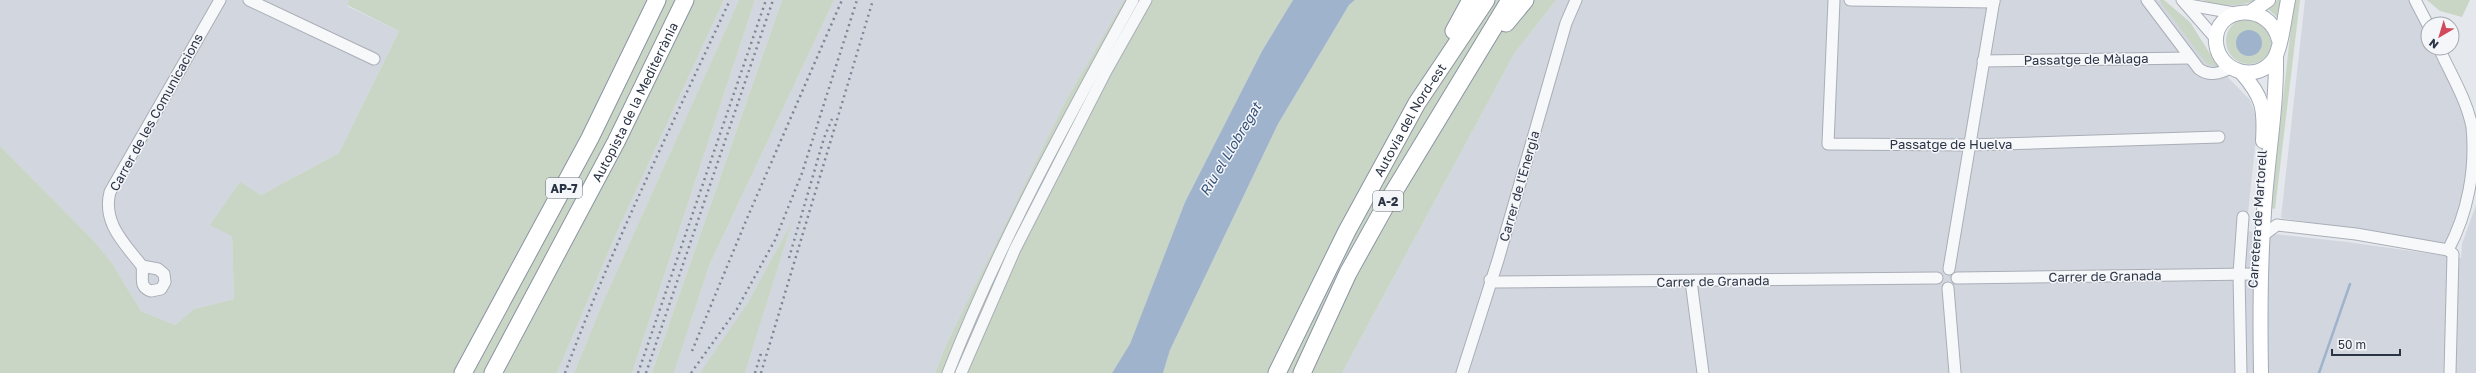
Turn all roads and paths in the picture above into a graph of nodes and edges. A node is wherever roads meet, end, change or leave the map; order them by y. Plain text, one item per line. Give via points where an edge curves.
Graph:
1 (220, 0) edge
2 (249, 0) edge
3 (658, 0) edge
4 (685, 0) edge
5 (1133, 0) edge
6 (1146, 0) edge
7 (1471, 0) edge
8 (1486, 0) edge
9 (1510, 0) edge
10 (1525, 0) edge
11 (1576, 0) edge
12 (1834, 0) edge
13 (1850, 0) edge
14 (2147, 0) edge
15 (2268, 0) edge
16 (2288, 0) edge
17 (2414, 0) edge
18 (1994, 1) edge
19 (2186, 2) edge
20 (2252, 10) junction
21 (2234, 13) junction
22 (2423, 16) edge
23 (2216, 39) junction
24 (2279, 40) junction
25 (2276, 55) junction
26 (2442, 56) edge
27 (2190, 58) junction
28 (374, 59) dead end
29 (1983, 61) junction
30 (1467, 69) junction
31 (2236, 70) junction
32 (1417, 103) junction
33 (2219, 138) dead end
34 (1969, 145) junction
35 (2264, 213) junction
36 (2243, 217) dead end
37 (2277, 225) junction
38 (2262, 236) junction
39 (2448, 250) junction
40 (142, 266) dead end
41 (1949, 269) junction
42 (2246, 274) junction
43 (1937, 278) junction
44 (1957, 278) junction
45 (1490, 280) junction
46 (1690, 281) junction
47 (1948, 288) junction
48 (464, 373) edge
49 (493, 373) edge
50 (948, 373) edge
51 (961, 373) edge
52 (1277, 373) edge
53 (1302, 373) edge
54 (1462, 373) edge
55 (1703, 373) edge
56 (1955, 373) edge
57 (2241, 373) edge
58 (2252, 373) edge
59 (2261, 373) edge
60 (2450, 373) edge

1 - 40 street, Carrer de les Comunicacions via 110,192 110,219
2 - 28 street
3 - 48 highway, Autopista de la Mediterrània / AP-7 via 590,138
4 - 49 highway, Autopista de la Mediterrània / AP-7 via 616,142
5 - 50 street via 1050,151 997,260
6 - 51 street via 1106,71 1014,249
7 - 32 highway
8 - 32 highway, Autovia del Nord-est / A-2
9 - 30 highway, Autovia del Nord-est / A-2
10 - 30 highway
11 - 45 street, Carrer de l'Energia via 1566,23
12 - 34 street, Passatge de Huelva via 1828,144
13 - 18 street
14 - 27 street
15 - 20 main road
16 - 24 main road, Carretera de Martorell
17 - 22 street
18 - 29 street
19 - 21 street
19 - 23 street
20 - 21 main road
20 - 24 main road via 2270,19 2277,30
21 - 23 main road via 2221,25
23 - 31 main road, Carretera de Martorell via 2222,59
24 - 25 main road, Carretera de Martorell
25 - 31 main road via 2270,64 2259,71
25 - 35 main road, Carretera de Martorell via 2276,107
26 - 39 street via 2472,126 2476,155 2471,194 2461,225
27 - 29 street, Passatge de Màlaga
27 - 31 street via 2205,74
29 - 34 street
30 - 53 highway, Autovia del Nord-est / A-2 via 1348,273
31 - 42 main road, Carretera de Martorell via 2257,92 2264,110
32 - 52 highway, Autovia del Nord-est / A-2 via 1347,231
33 - 34 street, Passatge de Huelva
34 - 41 street
35 - 37 street, Carretera de Martorell
35 - 38 main road, Carretera de Martorell
36 - 42 street, Carretera de Martorell
37 - 38 street, Carretera de Martorell
37 - 39 street, Carretera de Martorell via 2356,234
38 - 59 main road, Carretera de Martorell via 2259,298
39 - 60 street via 2453,254
41 - 43 street via 1941,270
41 - 44 street
42 - 44 street, Carrer de Granada
42 - 57 street, Carretera de Martorell
42 - 58 main road, Carretera de Martorell
43 - 46 street, Carrer de Granada
43 - 47 street via 1939,285
44 - 47 street via 1955,285
45 - 46 street, Carrer de Granada
45 - 54 street, Carrer de l'Energia
46 - 55 street
47 - 56 street

